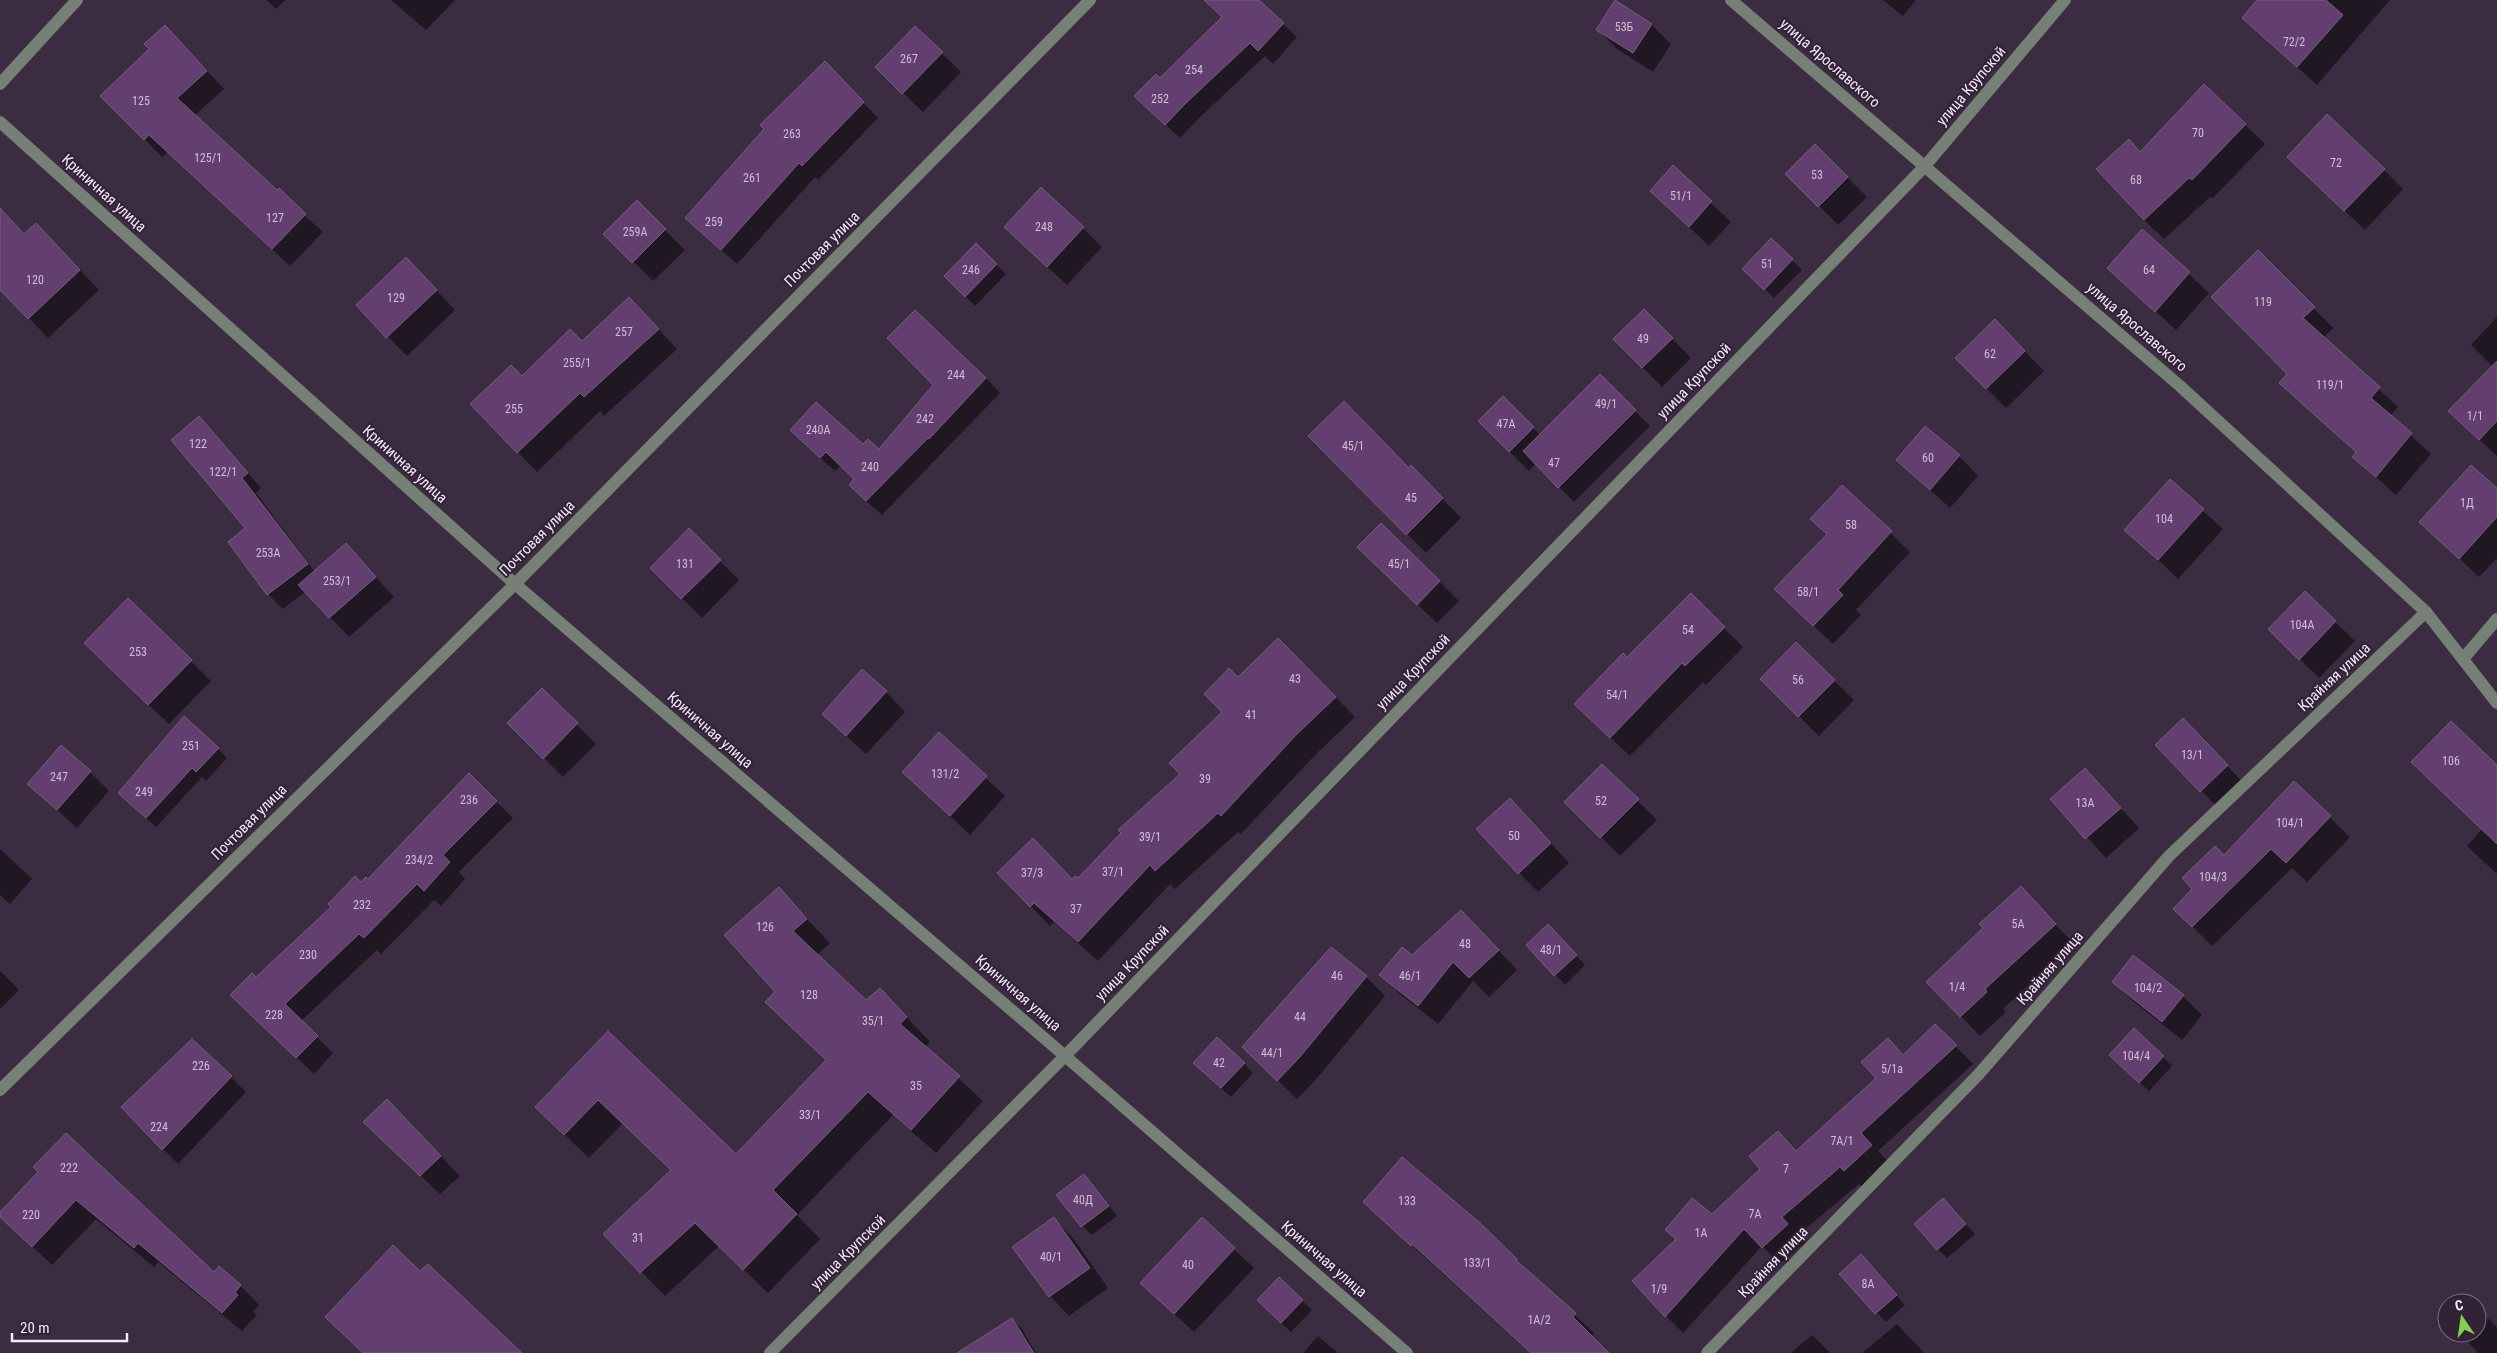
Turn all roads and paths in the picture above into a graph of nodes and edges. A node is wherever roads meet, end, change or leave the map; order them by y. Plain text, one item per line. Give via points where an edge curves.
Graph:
1 (77, 0) edge
2 (1090, 0) edge
3 (1731, 0) edge
4 (2064, 0) edge
5 (0, 84) edge
6 (0, 122) edge
7 (1925, 166) junction
8 (515, 584) junction
9 (2426, 612) junction
10 (2497, 620) edge
11 (2463, 660) junction
12 (2497, 703) edge
13 (1065, 1056) junction
14 (0, 1090) edge
15 (770, 1353) edge
16 (1407, 1353) edge
17 (1707, 1353) edge

1 - 5 street
2 - 8 street, Почтовая улица
3 - 7 street, улица Ярославского
4 - 7 street, улица Крупской
6 - 8 street, Криничная улица
7 - 9 street, улица Ярославского via 2180,386
7 - 13 street, улица Крупской
8 - 13 street, Криничная улица
8 - 14 street, Почтовая улица
9 - 11 street, улица Ярославского
9 - 17 street, Крайняя улица via 2170,856 1978,1075
10 - 11 street
11 - 12 street, улица Ярославского
13 - 15 street, улица Крупской
13 - 16 street, Криничная улица

